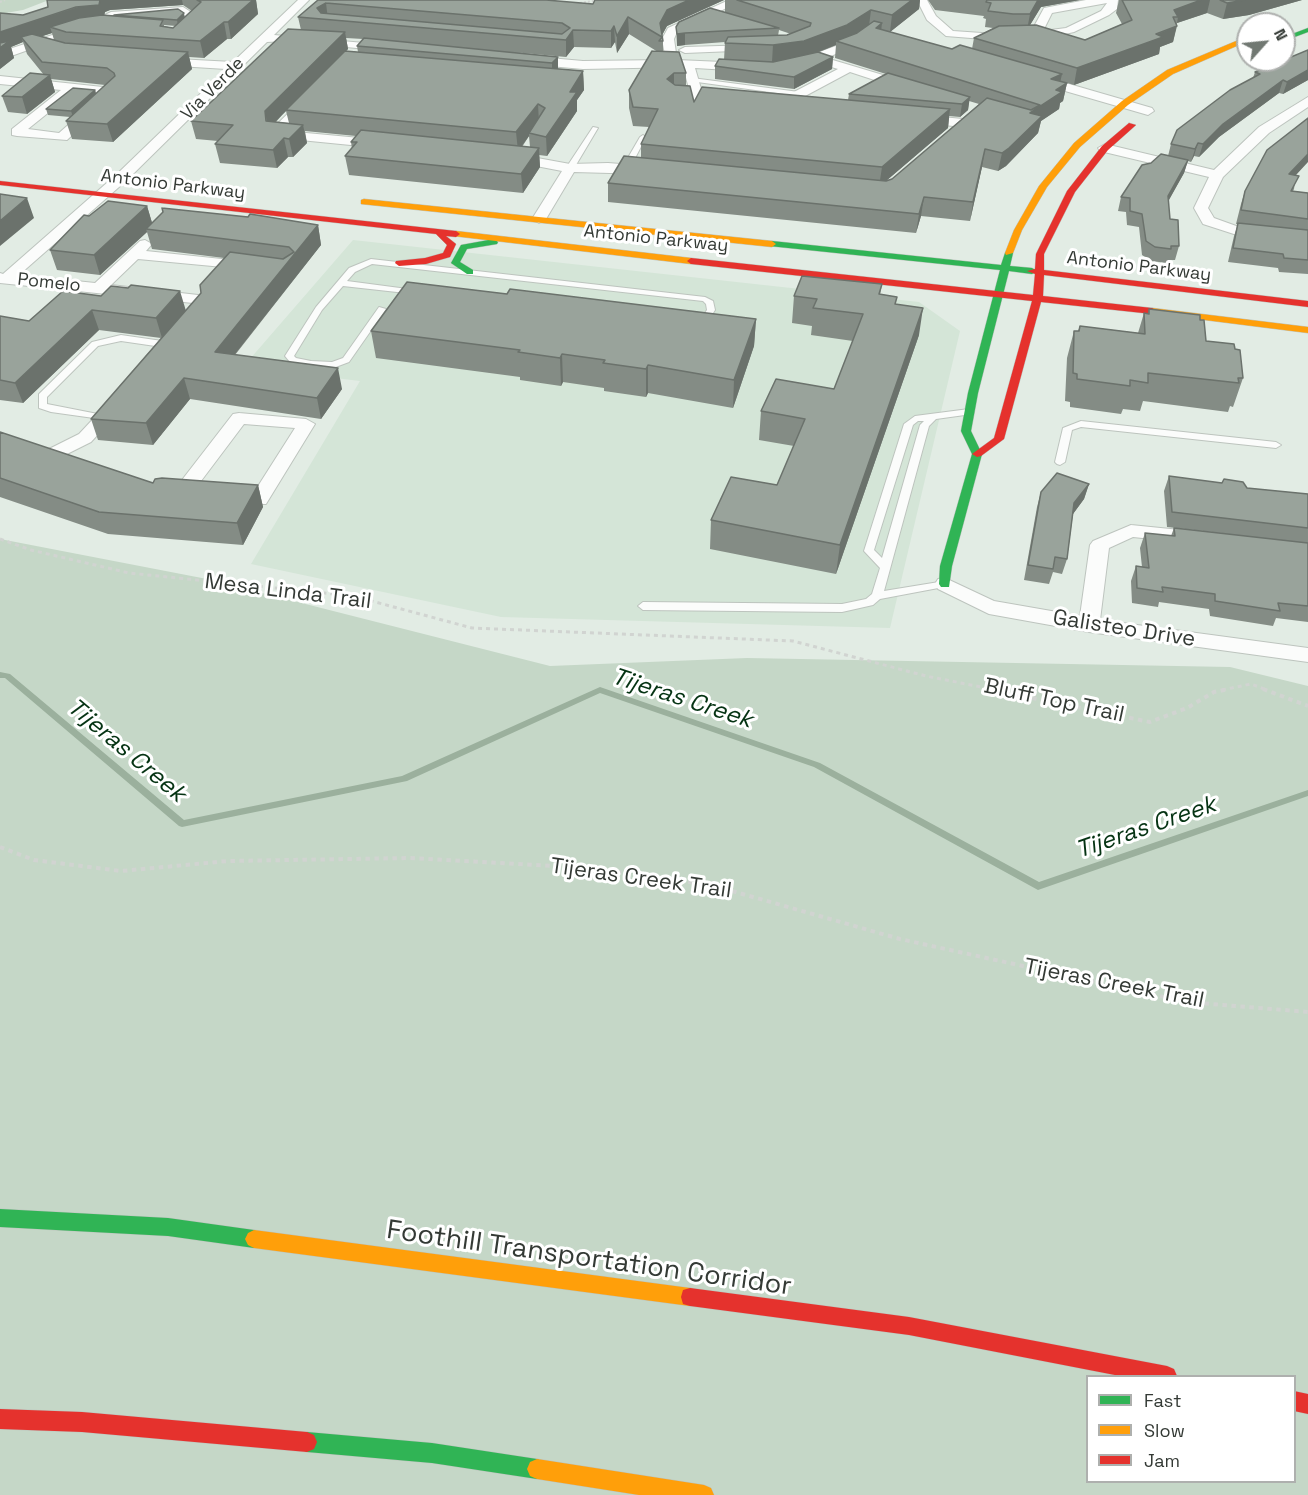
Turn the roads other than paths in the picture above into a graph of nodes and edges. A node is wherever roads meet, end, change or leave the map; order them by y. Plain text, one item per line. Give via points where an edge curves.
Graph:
1 (108, 0) edge
2 (304, 0) edge
3 (738, 0) edge
4 (921, 0) edge
5 (1105, 0) edge
6 (1113, 0) edge
7 (708, 13) junction
8 (729, 20) edge
9 (105, 25) junction
10 (1035, 35) junction
11 (264, 39) junction
12 (34, 43) junction
13 (1236, 43) edge
14 (812, 44) edge
15 (1060, 46) edge
16 (762, 48) edge
17 (53, 49) edge
18 (404, 49) edge
19 (0, 56) edge
20 (670, 57) junction
21 (815, 58) junction
22 (516, 59) edge
23 (1236, 59) edge
24 (688, 63) junction
25 (783, 67) edge
26 (1219, 67) dead end
27 (760, 68) edge
28 (849, 68) junction
29 (230, 71) junction
30 (1023, 75) edge
31 (884, 79) junction
32 (0, 80) edge
33 (692, 80) junction
34 (72, 87) junction
35 (322, 87) edge
36 (864, 89) edge
37 (927, 92) edge
38 (799, 94) junction
39 (698, 99) edge
40 (1308, 101) edge
41 (1125, 104) junction
42 (1153, 107) joint
43 (805, 109) edge
44 (906, 118) edge
45 (595, 128) dead end
46 (643, 137) edge
47 (946, 138) edge
48 (392, 145) edge
49 (1105, 148) junction
50 (497, 155) edge
51 (570, 168) junction
52 (626, 168) junction
53 (661, 171) edge
54 (100, 174) dead end
55 (1217, 175) junction
56 (122, 177) junction
57 (141, 178) dead end
58 (0, 183) edge
59 (102, 195) junction
60 (349, 200) dead end
61 (538, 219) junction
62 (160, 230) edge
63 (436, 232) junction
64 (1308, 239) edge
65 (511, 241) junction
66 (135, 254) junction
67 (399, 263) junction
68 (224, 264) junction
69 (1003, 268) junction
70 (267, 269) edge
71 (470, 272) junction
72 (1037, 273) junction
73 (3, 278) edge
74 (342, 283) junction
75 (98, 289) junction
76 (423, 292) edge
77 (999, 293) junction
78 (1038, 297) junction
79 (1308, 304) edge
80 (382, 309) dead end
81 (689, 323) edge
82 (183, 329) edge
83 (1308, 330) edge
84 (169, 345) junction
85 (156, 359) edge
86 (128, 392) edge
87 (969, 412) junction
88 (933, 417) junction
89 (105, 418) junction
90 (1276, 444) dead end
91 (29, 450) edge
92 (977, 454) junction
93 (49, 456) junction
94 (1060, 462) dead end
95 (69, 463) edge
96 (158, 491) edge
97 (182, 493) junction
98 (1222, 540) edge
99 (885, 567) junction
100 (945, 584) junction
101 (877, 596) junction
102 (643, 606) dead end
103 (1089, 625) junction
104 (1308, 655) edge
105 (0, 1218) edge
106 (1157, 1375) edge
107 (0, 1419) edge
108 (705, 1495) edge

1 - 9 street
2 - 11 street, Via Verde
3 - 7 street
4 - 10 street via 946,36
5 - 10 street via 1048,10
6 - 10 street via 1108,17 1070,30
7 - 8 street
7 - 20 street via 672,30 668,39
9 - 12 street
9 - 29 street via 183,10 196,19 166,46 178,71
10 - 15 street
11 - 18 street via 338,44 357,50
11 - 29 street, Via Verde
12 - 17 street
12 - 19 street
13 - 41 main road via 1170,72
14 - 21 street via 832,50
16 - 20 street
20 - 22 street via 569,69
20 - 24 street
21 - 25 street
21 - 28 street
23 - 26 main road
24 - 27 street
24 - 33 street
28 - 31 street
28 - 38 street
29 - 56 street, Via Verde
30 - 41 street
31 - 36 street
31 - 37 street
32 - 34 street
33 - 38 lane
33 - 39 street
34 - 34 street via 112,92 62,137 17,134
35 - 48 street via 276,134
38 - 43 street via 769,106
40 - 55 street via 1264,130
41 - 42 street
41 - 69 main road via 1077,145 1043,186 1018,230
42 - 49 main road
44 - 47 street via 968,119
45 - 51 lane
46 - 52 lane
49 - 55 street
49 - 72 main road via 1071,191 1048,236
50 - 51 street via 523,154
51 - 52 street
51 - 61 street
52 - 53 street
54 - 56 main road, Antonio Parkway
55 - 64 street via 1201,207 1208,221 1237,231
56 - 57 main road, Antonio Parkway
56 - 59 street, Via Verde
58 - 59 main road, Antonio Parkway
59 - 63 main road, Antonio Parkway
59 - 73 street, Via Verde
60 - 61 main road, Antonio Parkway
61 - 69 main road, Antonio Parkway
62 - 66 street, Pomelo
63 - 65 main road, Antonio Parkway
63 - 67 main road via 452,244 447,255
65 - 71 main road via 464,247 455,263
65 - 77 main road, Antonio Parkway
66 - 68 street
66 - 75 street, Pomelo
67 - 71 lane
67 - 74 lane via 371,261 352,270
68 - 70 street
68 - 75 street, Pomelo via 200,295
69 - 72 main road, Antonio Parkway
69 - 77 main road
71 - 81 lane via 705,299 710,303 709,315 698,323
72 - 78 main road
72 - 79 main road, Antonio Parkway
73 - 75 street, Pomelo
74 - 76 lane
74 - 80 lane via 292,349 289,356 293,360 333,365 346,360
77 - 78 main road, Antonio Parkway
77 - 87 main road
78 - 83 main road, Antonio Parkway
78 - 92 main road via 999,439
82 - 84 street
84 - 85 street
84 - 89 lane via 121,338 95,344 42,396 42,406
86 - 89 street
87 - 88 lane
87 - 92 main road via 966,431
88 - 99 lane via 925,425
88 - 99 lane via 915,419 909,424 869,550
89 - 93 street via 85,438
90 - 94 lane via 1081,424 1068,428
91 - 93 street
92 - 100 main road via 946,566
93 - 95 street
96 - 97 street
97 - 97 street via 259,500 306,424 239,418
98 - 103 street via 1131,531 1100,545
99 - 101 lane
100 - 101 lane
100 - 103 street, Galisteo Drive via 989,607
101 - 102 lane via 869,602 842,608
103 - 104 street, Galisteo Drive
105 - 106 main road, Foothill Transportation Corridor via 168,1227 909,1326
107 - 108 main road via 82,1422 432,1453

